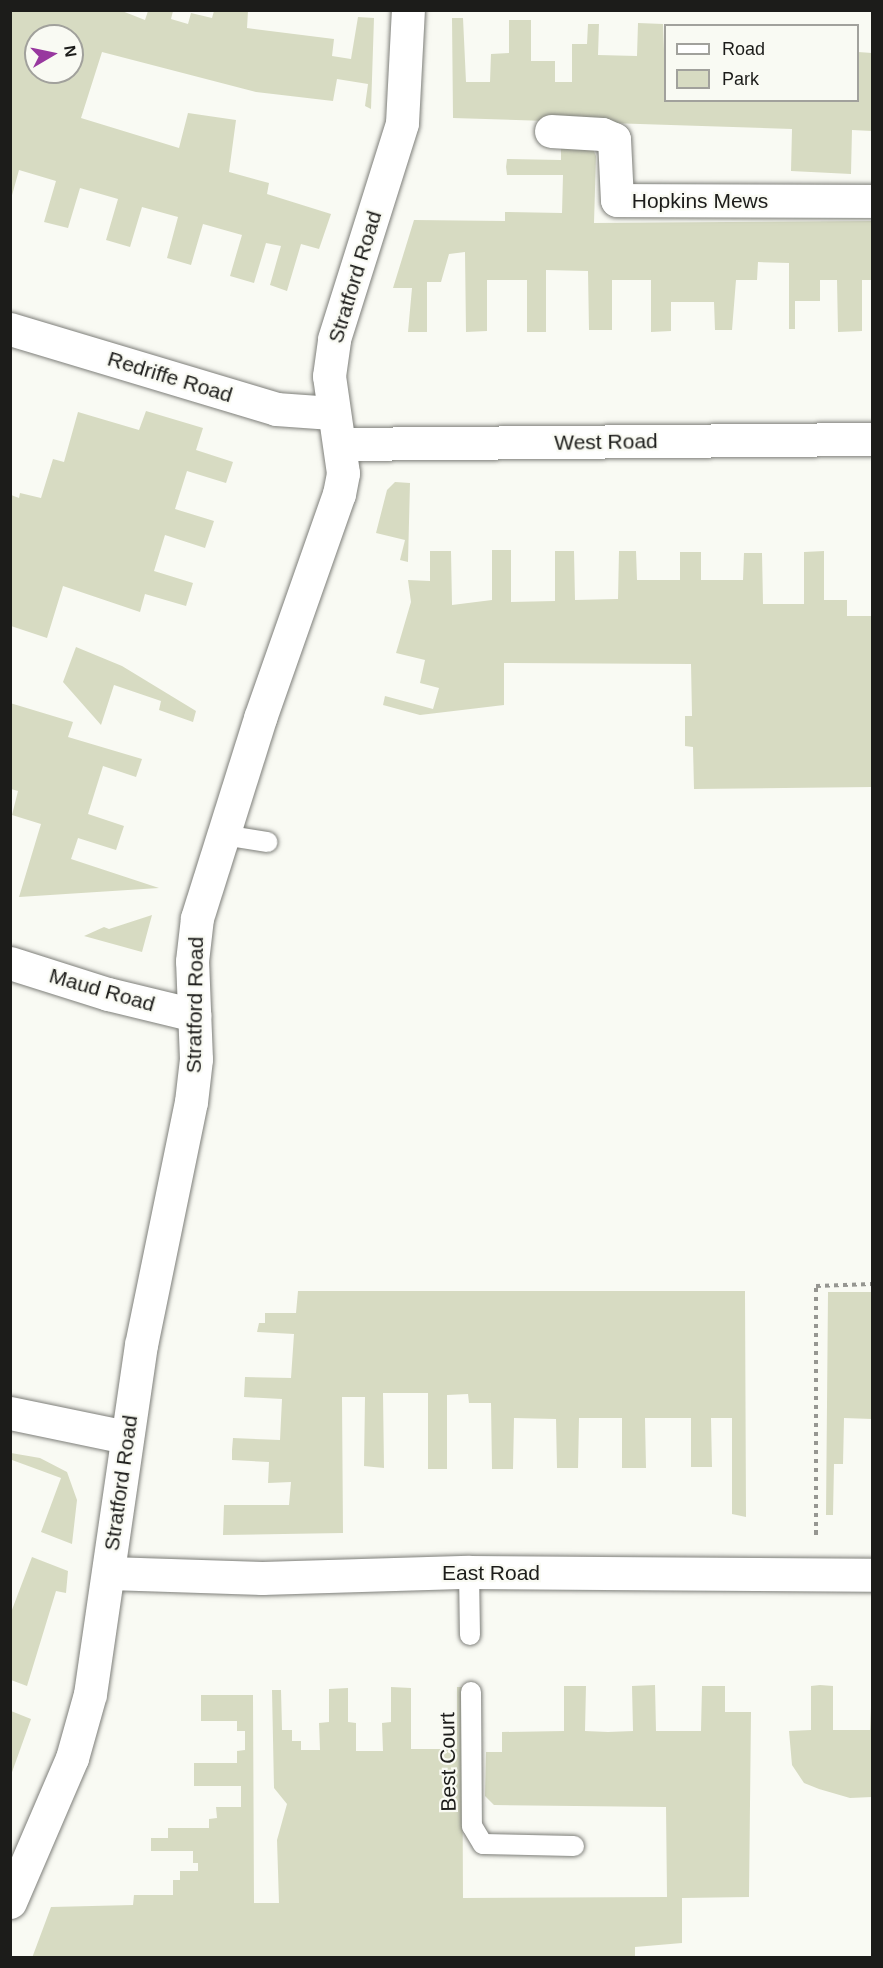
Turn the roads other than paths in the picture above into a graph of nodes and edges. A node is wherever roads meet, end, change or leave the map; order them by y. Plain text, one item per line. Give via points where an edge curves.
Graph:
1 (408, 10) edge
2 (551, 131) dead end
3 (873, 201) edge
4 (10, 329) edge
5 (332, 413) junction
6 (873, 439) edge
7 (340, 444) junction
8 (222, 835) junction
9 (267, 842) dead end
10 (10, 963) edge
11 (194, 1015) junction
12 (10, 1413) edge
13 (126, 1437) junction
14 (469, 1572) junction
15 (109, 1574) junction
16 (873, 1575) edge
17 (470, 1635) dead end
18 (471, 1692) dead end
19 (574, 1846) dead end
20 (10, 1902) edge

1 - 5 street, Stratford Road via 402,123 334,339 329,376
2 - 3 street, Hopkins Mews via 603,134 614,139 617,200
4 - 5 street, Redriffe Road via 276,409
5 - 7 street, Stratford Road
6 - 7 street, West Road
7 - 8 street, Stratford Road via 343,473 339,494
8 - 9 lane
8 - 11 street, Stratford Road via 197,918 192,961
10 - 11 street, Maud Road via 108,994
11 - 13 street, Stratford Road via 196,1059 191,1102
12 - 13 street
13 - 15 street, Stratford Road
14 - 15 street, East Road via 262,1578
14 - 16 street, East Road
14 - 17 lane
15 - 20 street, Stratford Road via 90,1694 72,1758
18 - 19 lane, Best Court via 472,1826 483,1844

